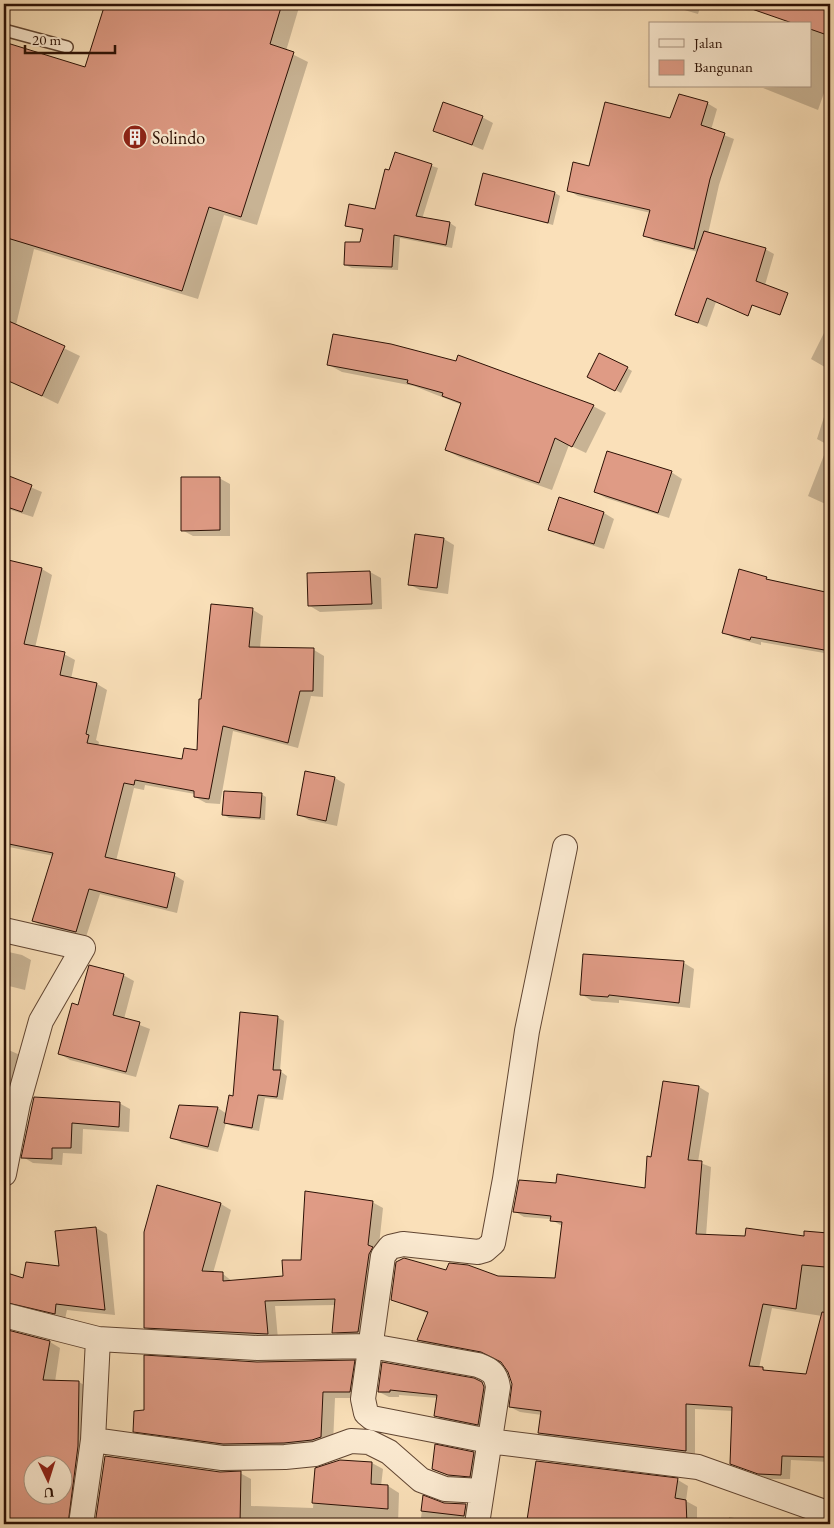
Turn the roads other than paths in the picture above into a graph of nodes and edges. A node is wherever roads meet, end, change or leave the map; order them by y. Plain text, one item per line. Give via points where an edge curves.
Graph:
1 (4, 30) edge
2 (67, 47) dead end
3 (565, 847) dead end
4 (4, 930) edge
5 (4, 1174) edge
6 (4, 1315) edge
7 (98, 1339) junction
8 (371, 1346) junction
9 (92, 1440) junction
10 (489, 1441) junction
11 (482, 1490) junction
12 (830, 1514) edge
13 (81, 1524) edge
14 (477, 1524) edge

1 - 2 lane
3 - 8 street via 527,1031 506,1179 492,1243 486,1250 478,1252 403,1244 390,1247 383,1256
4 - 5 street via 83,948 41,1021 18,1103
6 - 7 street
7 - 8 street via 257,1348
7 - 9 street
8 - 10 street via 363,1399 366,1413 372,1418
8 - 10 street via 490,1369 497,1376 498,1387
9 - 11 street via 222,1458 285,1458 315,1454 351,1441 369,1442 389,1452 421,1480 445,1489
9 - 13 street
10 - 11 street
10 - 12 street via 698,1467
11 - 14 street

